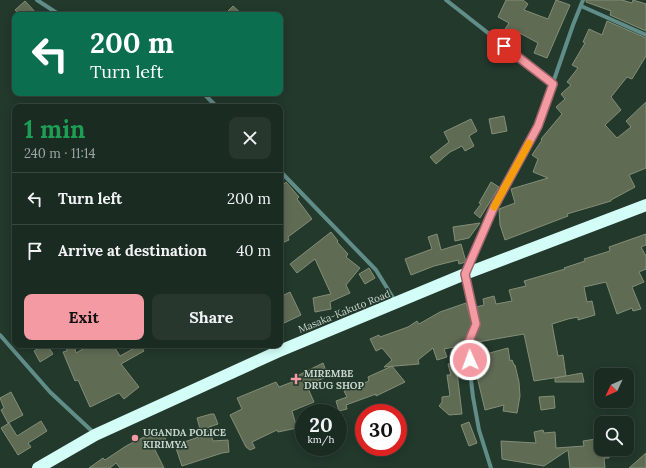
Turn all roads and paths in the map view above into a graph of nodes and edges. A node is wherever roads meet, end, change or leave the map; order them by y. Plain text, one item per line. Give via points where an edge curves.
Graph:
1 (37, 0) edge
2 (446, 0) edge
3 (583, 0) edge
4 (581, 6) junction
5 (55, 12) edge
6 (646, 35) edge
7 (553, 84) junction
8 (206, 96) edge
9 (214, 104) edge
10 (283, 175) edge
11 (646, 205) edge
12 (465, 274) junction
13 (397, 303) junction
14 (0, 335) edge
15 (95, 435) junction
16 (38, 468) edge
17 (491, 468) edge

1 - 5 street
2 - 7 street
3 - 4 street
4 - 6 street
4 - 7 street
7 - 12 street via 538,126 494,207
8 - 9 street
10 - 13 street via 376,270
11 - 12 highway, Masaka-Kakuto Road
12 - 13 highway, Masaka-Kakuto Road
12 - 17 street via 476,324 467,346 473,397 479,430
13 - 15 highway, Masaka-Kakuto Road via 277,352
14 - 15 street via 50,392
15 - 16 highway, Masaka-Kakuto Road

